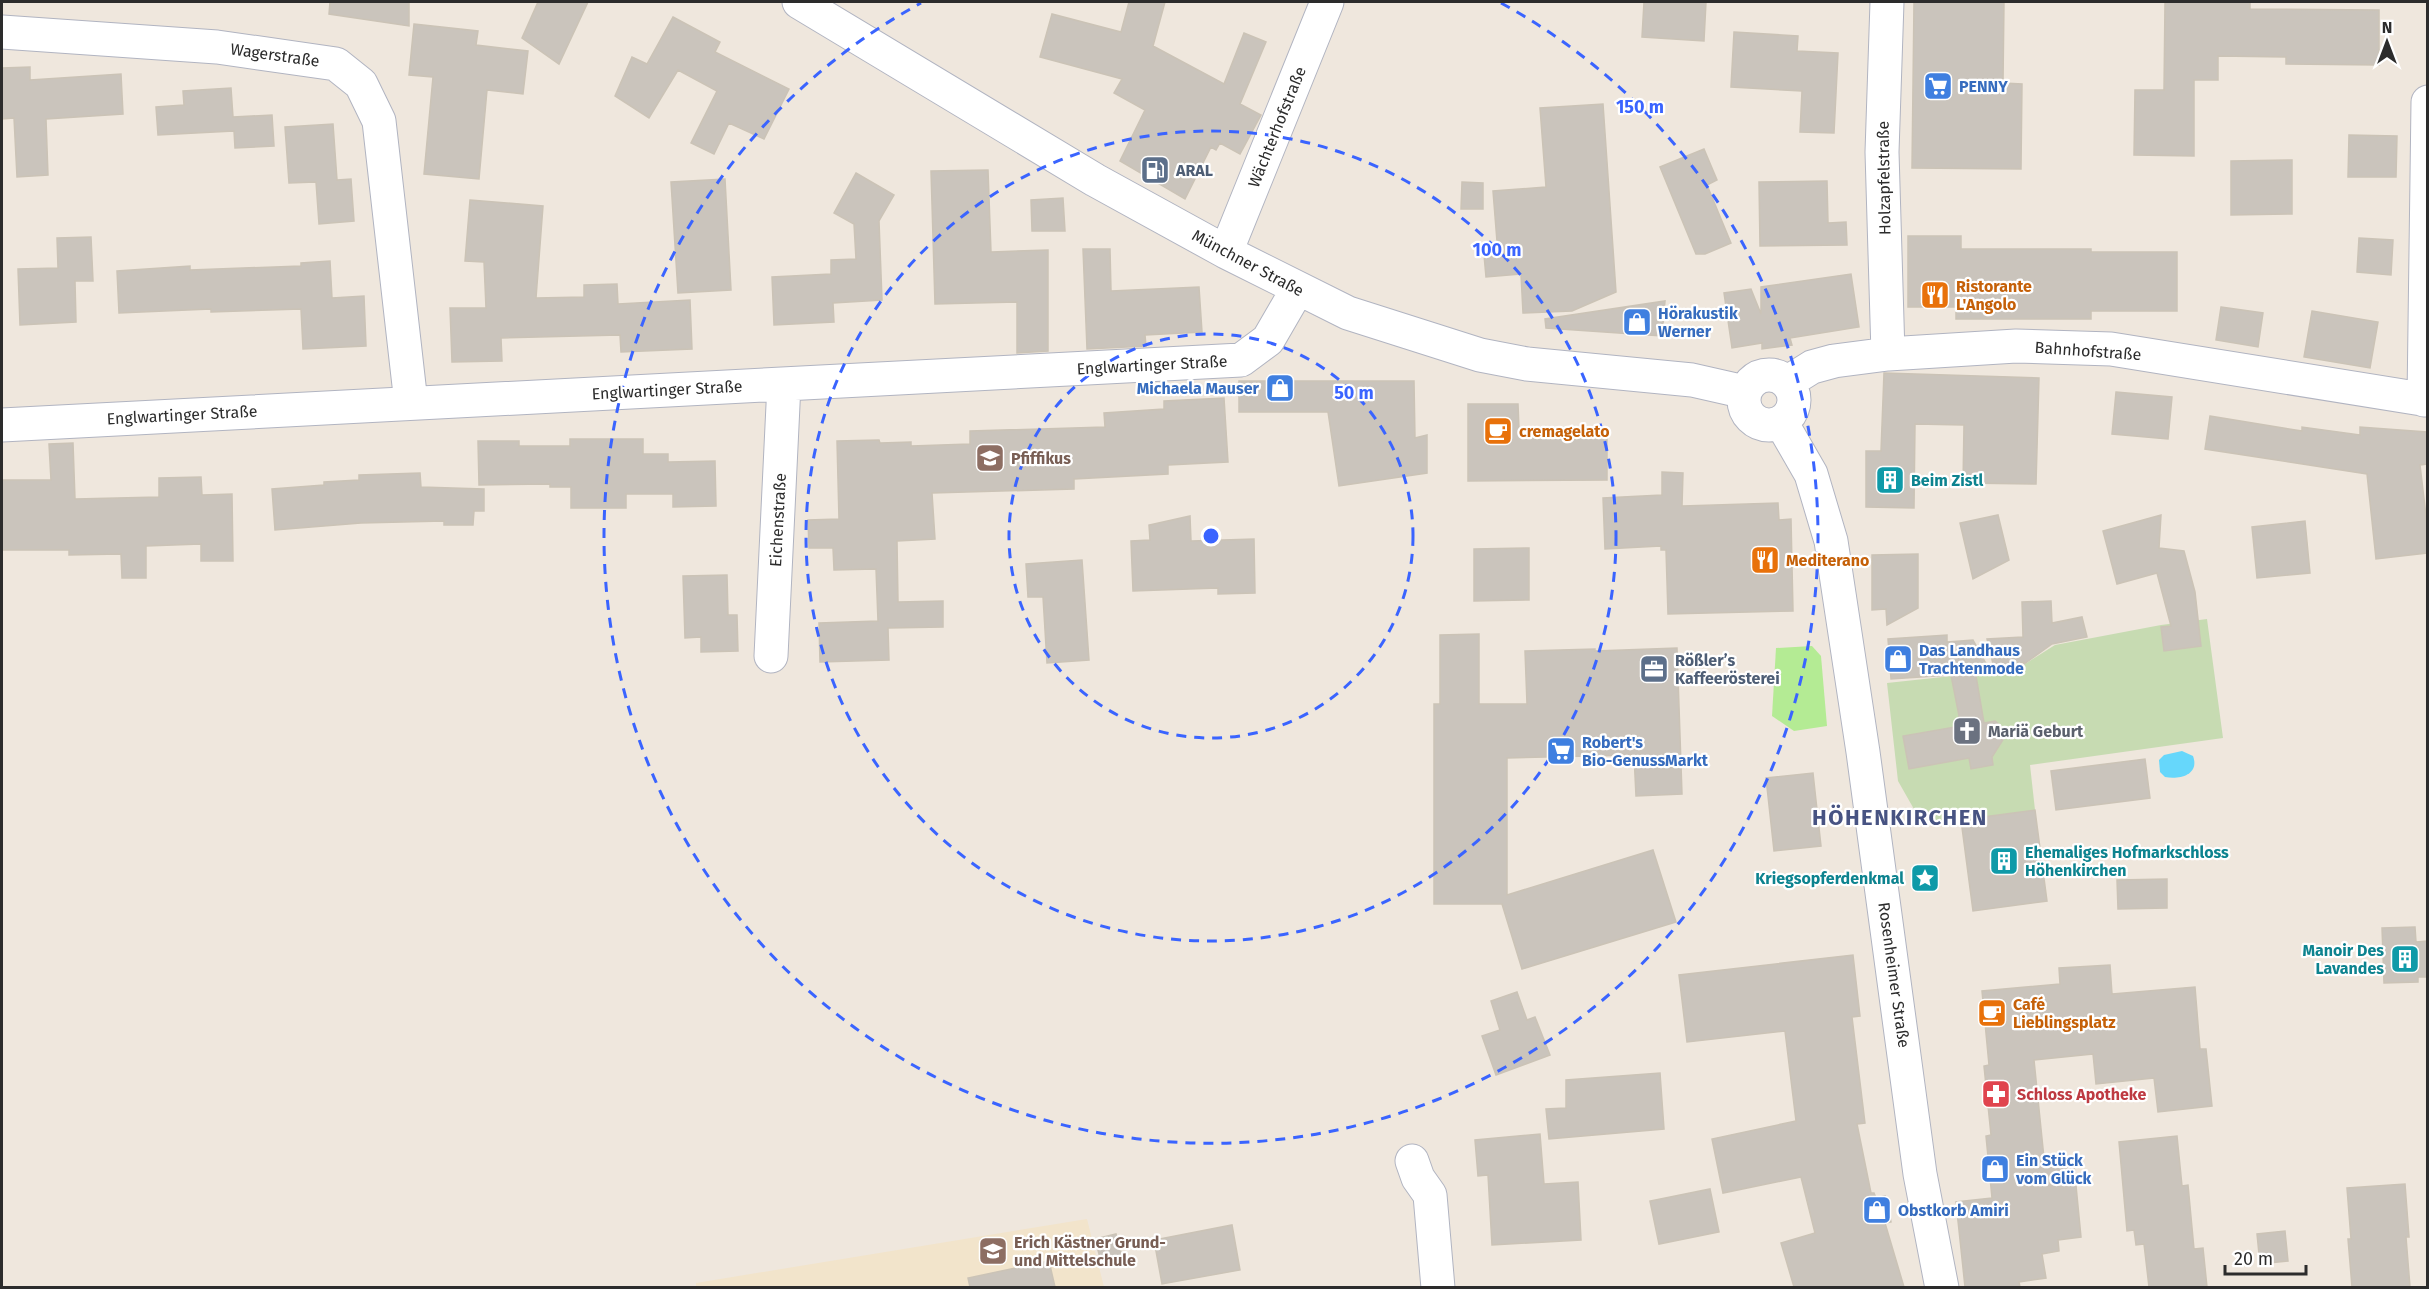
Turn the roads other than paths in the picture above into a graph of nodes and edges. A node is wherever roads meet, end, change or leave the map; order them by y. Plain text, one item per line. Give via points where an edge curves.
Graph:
1 (799, 2) edge
2 (1327, 2) edge
3 (1887, 2) edge
4 (2, 32) edge
5 (2427, 102) edge
6 (1226, 252) junction
7 (1298, 290) junction
8 (1888, 354) junction
9 (1788, 382) junction
10 (784, 384) junction
11 (1745, 392) junction
12 (2426, 400) edge
13 (411, 403) junction
14 (1781, 422) junction
15 (2, 425) edge
16 (771, 656) dead end
17 (1412, 1161) dead end
18 (1438, 1287) edge
19 (1942, 1287) edge

1 - 6 street, Münchner Straße via 1095,180
2 - 6 street, Wächterhofstraße
3 - 8 street, Holzapfelstraße via 1882,152
4 - 13 street, Wagerstraße via 217,47 336,64 361,84 379,121
5 - 12 street
6 - 7 street, Münchner Straße
7 - 10 street, Englwartinger Straße via 1268,340 1241,360
7 - 11 street, Münchner Straße via 1348,313 1480,355 1527,364 1692,381
8 - 9 street, Bahnhofstraße via 1812,367
8 - 12 street, Bahnhofstraße via 2016,346 2111,349
9 - 11 street via 1765,375 1751,381
9 - 14 street via 1795,399 1788,417
10 - 13 street, Englwartinger Straße
10 - 16 street, Eichenstraße
11 - 14 street via 1745,407 1755,421
13 - 15 street, Englwartinger Straße
14 - 19 street, Rosenheimer Straße via 1810,474 1831,541 1920,1174
17 - 18 street via 1430,1195

